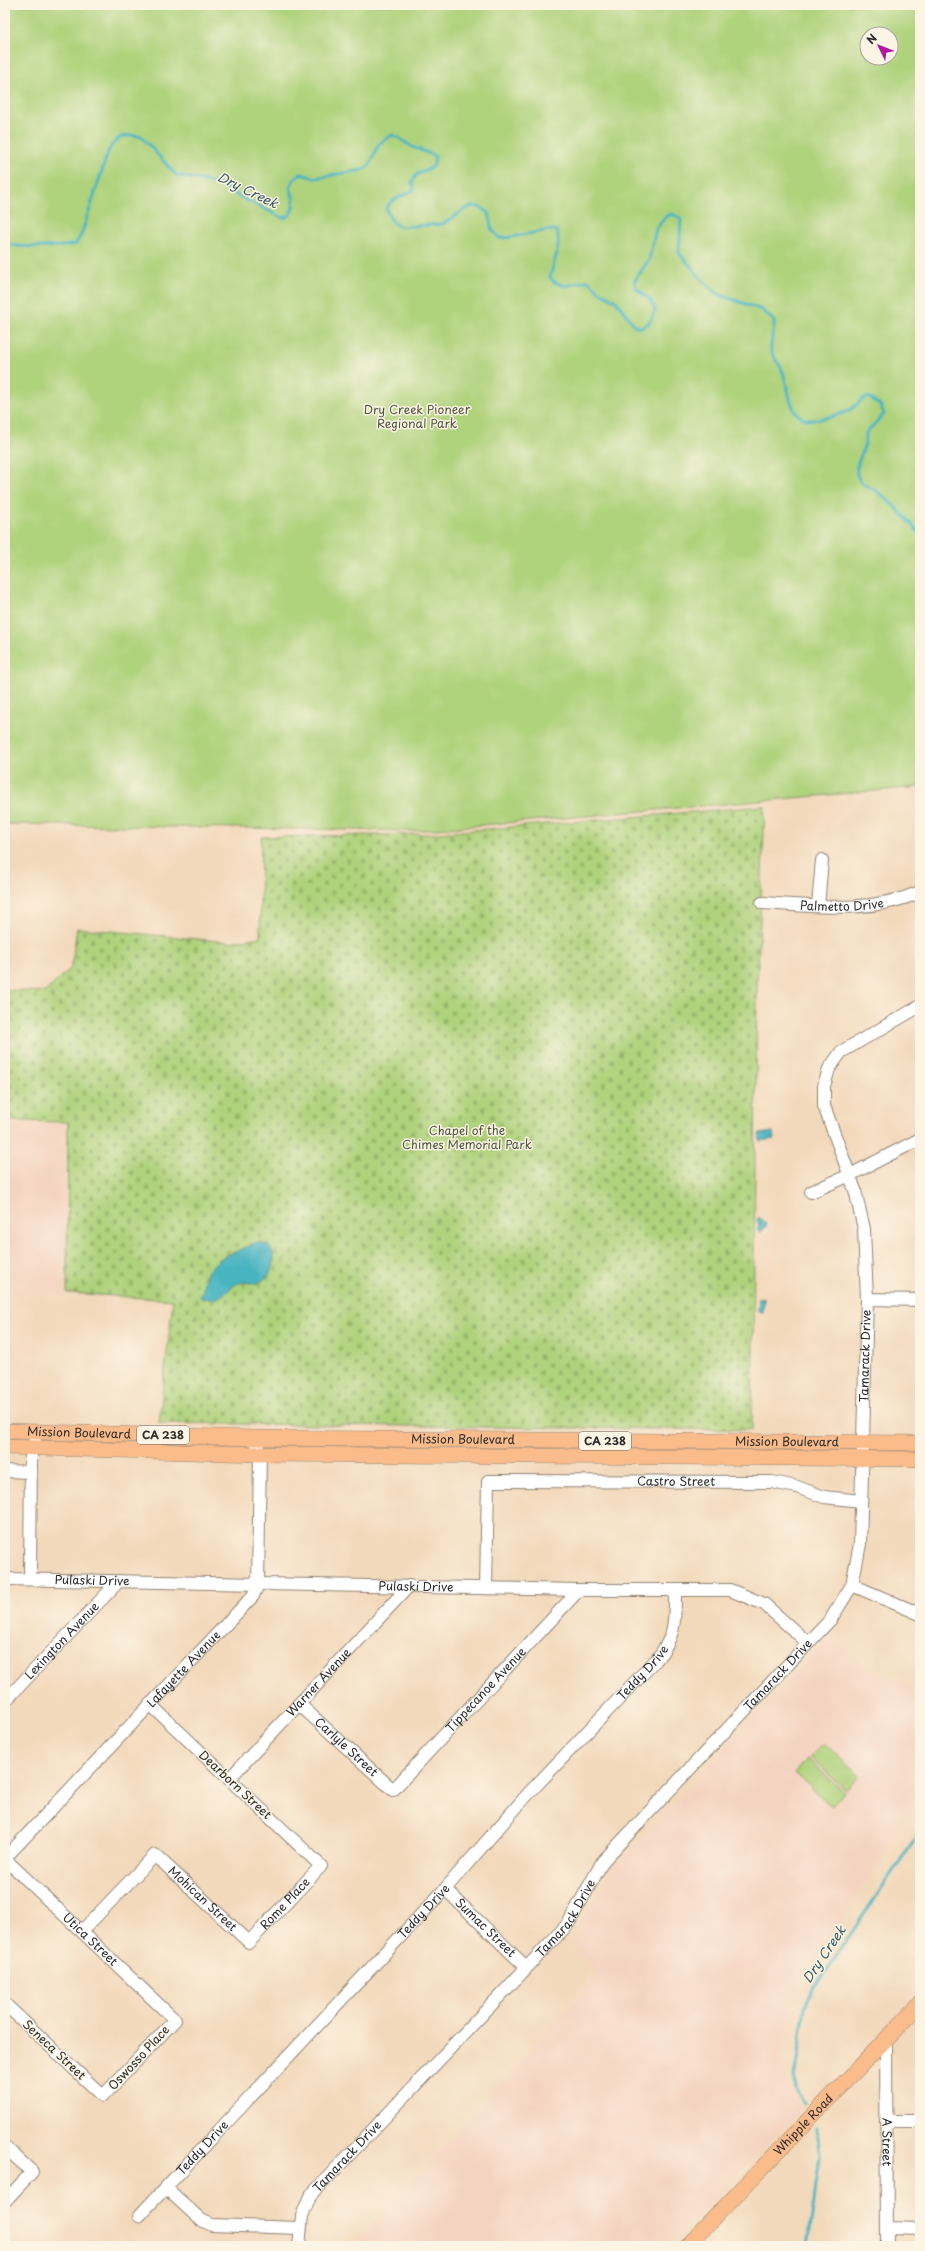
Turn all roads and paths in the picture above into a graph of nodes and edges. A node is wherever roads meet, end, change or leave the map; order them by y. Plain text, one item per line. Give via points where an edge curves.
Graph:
1 (822, 860) dead end
2 (920, 892) edge
3 (762, 903) dead end
4 (818, 906) junction
5 (920, 1006) edge
6 (920, 1139) edge
7 (850, 1175) junction
8 (811, 1192) dead end
9 (867, 1299) junction
10 (920, 1300) edge
11 (5, 1431) edge
12 (39, 1431) junction
13 (255, 1438) junction
14 (862, 1443) junction
15 (920, 1443) edge
16 (5, 1447) edge
17 (30, 1448) junction
18 (260, 1454) junction
19 (862, 1459) junction
20 (920, 1460) edge
21 (5, 1471) edge
22 (30, 1472) junction
23 (861, 1501) junction
24 (5, 1579) edge
25 (30, 1580) junction
26 (119, 1581) junction
27 (258, 1584) junction
28 (852, 1585) junction
29 (409, 1586) junction
30 (486, 1588) junction
31 (579, 1590) junction
32 (675, 1590) junction
33 (920, 1614) edge
34 (808, 1643) junction
35 (5, 1702) edge
36 (150, 1704) junction
37 (299, 1704) junction
38 (229, 1779) junction
39 (393, 1790) joint
40 (5, 1858) edge
41 (321, 1866) joint
42 (445, 1889) junction
43 (82, 1931) junction
44 (249, 1942) joint
45 (526, 1967) junction
46 (5, 2004) edge
47 (918, 2008) edge
48 (175, 2020) joint
49 (886, 2038) junction
50 (103, 2096) joint
51 (886, 2121) junction
52 (920, 2121) edge
53 (5, 2147) edge
54 (166, 2188) junction
55 (5, 2201) edge
56 (139, 2216) dead end
57 (299, 2228) junction
58 (887, 2228) junction
59 (920, 2229) edge
60 (299, 2246) edge
61 (687, 2246) edge
62 (887, 2246) edge

1 - 4 street
2 - 4 street, Palmetto Drive via 905,899 863,907
3 - 4 street, Palmetto Drive
5 - 7 street, Tamarack Drive via 841,1052 829,1069 824,1086 824,1106
6 - 7 street
7 - 8 street
7 - 9 street, Tamarack Drive via 864,1229
9 - 10 street
9 - 14 street, Tamarack Drive
11 - 12 main road, Mission Boulevard / CA 238
12 - 13 main road, Mission Boulevard / CA 238
12 - 17 street
13 - 14 main road, Mission Boulevard / CA 238
13 - 18 street, Lafayette Avenue
14 - 15 main road, Mission Boulevard / CA 238
14 - 19 street, Tamarack Drive
16 - 17 main road, Mission Boulevard / CA 238
17 - 18 main road, Mission Boulevard / CA 238
17 - 22 street
18 - 19 main road, Mission Boulevard / CA 238
18 - 27 street, Lafayette Avenue
19 - 20 main road, Mission Boulevard / CA 238
19 - 23 street, Tamarack Drive
21 - 22 street
22 - 25 street
23 - 28 street, Tamarack Drive via 860,1544
23 - 30 street, Castro Street via 824,1497 797,1487 772,1482 488,1481
24 - 25 street, Pulaski Drive
25 - 26 street, Pulaski Drive
26 - 27 street, Pulaski Drive
26 - 35 street, Lexington Avenue
27 - 29 street, Pulaski Drive
27 - 36 street, Lafayette Avenue via 253,1596
28 - 33 street
28 - 34 street, Tamarack Drive via 831,1619
29 - 30 street, Pulaski Drive
29 - 37 street, Warner Avenue
30 - 31 street, Pulaski Drive
31 - 32 street, Pulaski Drive
31 - 39 street, Tippecanoe Avenue
32 - 34 street, Pulaski Drive via 730,1590 753,1598 764,1604
32 - 42 street, Teddy Drive via 675,1626 666,1648 512,1811
34 - 45 street, Tamarack Drive via 603,1861 568,1924
36 - 38 street, Dearborn Street
36 - 40 street, Lafayette Avenue
37 - 38 street, Warner Avenue
37 - 39 street, Carlyle Street
38 - 41 street, Dearborn Street
40 - 43 street, Utica Street
41 - 44 street, Rome Place
42 - 45 street, Sumac Street
42 - 54 street, Teddy Drive
43 - 44 street, Mohican Street via 155,1855
43 - 48 street, Utica Street
45 - 57 street, Tamarack Drive via 314,2192 305,2207
46 - 50 street, Seneca Street
47 - 49 main road, Whipple Road
48 - 50 street, Oswosso Place
49 - 51 street, A Street
49 - 61 main road, Whipple Road
51 - 52 street
51 - 58 street, A Street
53 - 55 street via 32,2172
54 - 56 street, Teddy Drive
54 - 57 street via 201,2220 212,2225
57 - 60 street, Tamarack Drive
58 - 59 street
58 - 62 street, A Street

